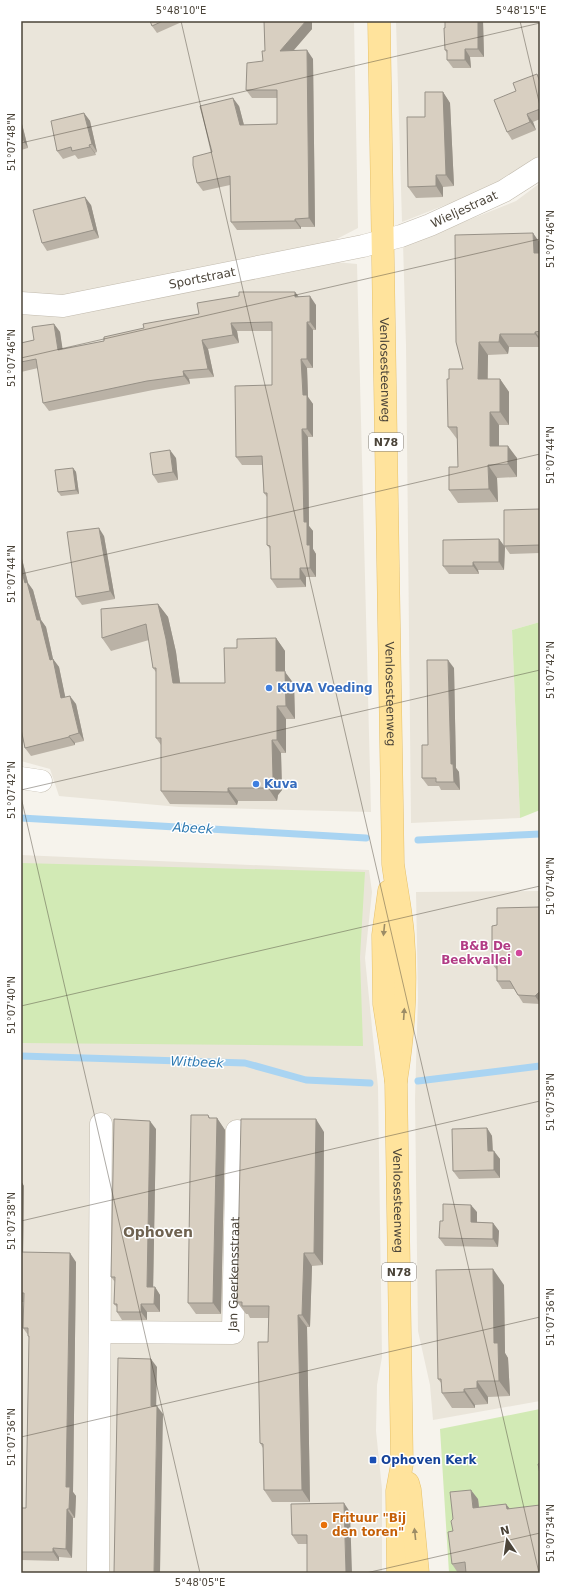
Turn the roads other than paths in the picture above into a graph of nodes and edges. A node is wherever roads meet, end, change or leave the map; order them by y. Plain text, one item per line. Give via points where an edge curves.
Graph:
1 (379, 21) edge
2 (540, 168) edge
3 (383, 240) junction
4 (21, 303) edge
5 (101, 1124) dead end
6 (237, 1131) dead end
7 (100, 1332) junction
8 (402, 1464) junction
9 (98, 1573) edge
10 (398, 1573) edge
11 (418, 1573) edge

1 - 3 main road, Venlosesteenweg / N78
2 - 3 street, Wieljestraat via 504,191 450,216 416,231
3 - 4 street, Sportstraat via 63,306
3 - 8 main road, Venlosesteenweg / N78 via 393,864 403,934 405,1002 396,1081
5 - 7 street
6 - 7 street, Jan Geerkensstraat via 233,1333
7 - 9 street
8 - 10 main road, Venlosesteenweg / N78 via 397,1491
11 -> 8 main road, Venlosesteenweg / N78 via 410,1490

